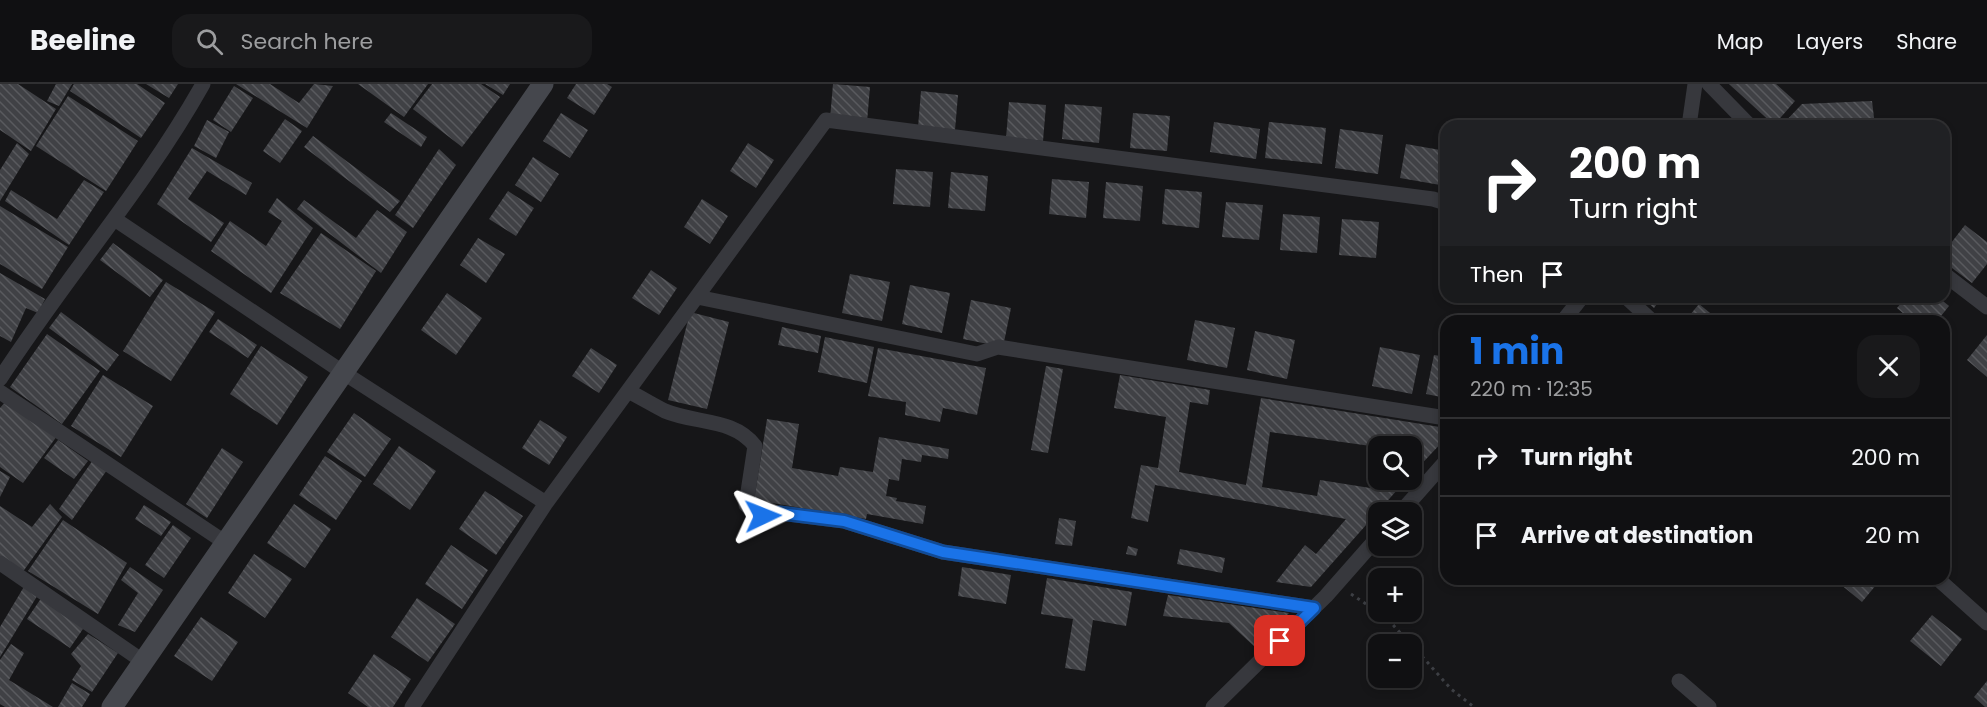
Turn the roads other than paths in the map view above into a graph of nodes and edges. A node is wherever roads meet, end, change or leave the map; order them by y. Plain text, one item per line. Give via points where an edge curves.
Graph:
1 (203, 84) edge
2 (543, 84) edge
3 (1695, 84) edge
4 (1710, 84) edge
5 (1690, 120) edge
6 (1744, 120) edge
7 (1440, 201) edge
8 (116, 220) junction
9 (1950, 279) edge
10 (697, 297) junction
11 (1577, 303) edge
12 (1633, 303) edge
13 (1987, 307) edge
14 (1568, 315) edge
15 (1646, 315) edge
16 (344, 373) junction
17 (0, 379) edge
18 (628, 391) junction
19 (0, 392) edge
20 (1440, 417) edge
21 (1440, 468) edge
22 (546, 502) junction
23 (1410, 502) edge
24 (226, 543) junction
25 (1368, 548) edge
26 (0, 563) edge
27 (1945, 585) edge
28 (1314, 608) junction
29 (1987, 623) edge
30 (144, 662) junction
31 (1679, 681) dead end
32 (112, 707) edge
33 (412, 707) edge
34 (1213, 707) edge
35 (1709, 707) edge

1 - 8 street
2 - 16 main road
3 - 5 street
4 - 6 street
7 - 10 street via 826,120
8 - 16 street
8 - 17 street via 57,295
9 - 13 street
10 - 18 street
10 - 20 street via 977,354 998,348
11 - 14 street
12 - 15 street
16 - 22 street
16 - 24 main road
18 - 22 street
18 - 28 street via 667,412 746,434 755,447 746,505 763,516 780,513 844,521 943,552
19 - 24 street
21 - 23 street
22 - 33 street
24 - 30 main road
25 - 28 street
26 - 30 street
27 - 29 street
28 - 34 street
30 - 32 main road
31 - 35 street

